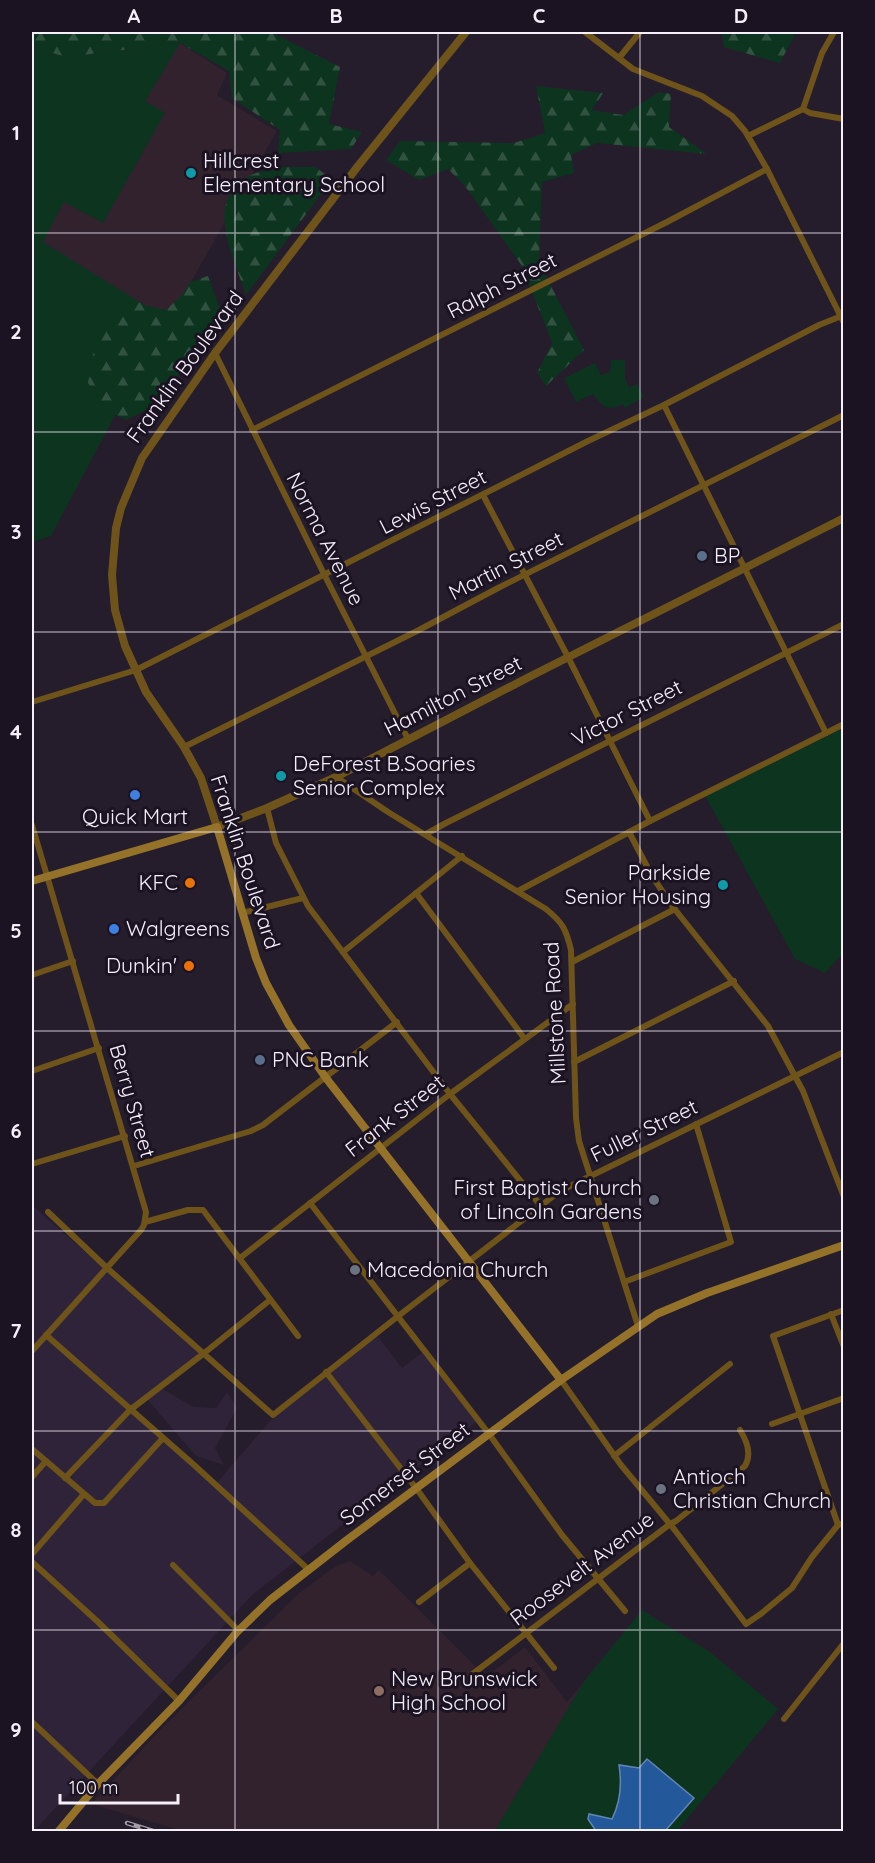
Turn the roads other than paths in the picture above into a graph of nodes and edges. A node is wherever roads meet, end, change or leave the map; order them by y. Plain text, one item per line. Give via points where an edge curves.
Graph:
1 (466, 32) edge
2 (585, 32) edge
3 (640, 32) edge
4 (834, 32) edge
5 (619, 58) junction
6 (803, 109) junction
7 (843, 119) edge
8 (748, 136) junction
9 (767, 170) junction
10 (842, 318) edge
11 (215, 353) junction
12 (664, 405) junction
13 (843, 416) edge
14 (252, 430) junction
15 (703, 486) junction
16 (483, 495) junction
17 (843, 518) edge
18 (745, 568) junction
19 (526, 574) junction
20 (325, 576) junction
21 (843, 624) edge
22 (787, 652) junction
23 (366, 656) junction
24 (568, 657) junction
25 (136, 670) junction
26 (32, 702) edge
27 (843, 724) edge
28 (826, 733) junction
29 (408, 739) junction
30 (609, 741) junction
31 (184, 747) junction
32 (336, 777) junction
33 (267, 808) junction
34 (650, 821) junction
35 (32, 825) edge
36 (217, 827) junction
37 (629, 832) junction
38 (426, 834) junction
39 (462, 856) junction
40 (46, 877) junction
41 (32, 882) edge
42 (518, 891) junction
43 (416, 893) junction
44 (303, 898) junction
45 (675, 909) junction
46 (242, 912) junction
47 (343, 952) junction
48 (73, 961) junction
49 (572, 962) junction
50 (32, 975) edge
51 (734, 981) junction
52 (573, 1004) junction
53 (397, 1022) junction
54 (524, 1038) junction
55 (99, 1048) junction
56 (843, 1052) edge
57 (574, 1062) junction
58 (32, 1071) edge
59 (795, 1076) junction
60 (326, 1078) junction
61 (450, 1094) junction
62 (696, 1124) junction
63 (125, 1136) junction
64 (381, 1148) junction
65 (32, 1164) edge
66 (134, 1166) junction
67 (589, 1176) junction
68 (843, 1197) edge
69 (310, 1203) junction
70 (541, 1206) junction
71 (48, 1212) dead end
72 (145, 1222) junction
73 (843, 1245) edge
74 (240, 1258) junction
75 (469, 1262) junction
76 (107, 1268) junction
77 (624, 1282) junction
78 (270, 1300) junction
79 (843, 1310) edge
80 (831, 1314) junction
81 (397, 1317) junction
82 (638, 1326) junction
83 (46, 1335) junction
84 (298, 1336) dead end
85 (843, 1347) edge
86 (32, 1351) edge
87 (203, 1354) junction
88 (730, 1364) dead end
89 (326, 1372) junction
90 (561, 1380) junction
91 (843, 1398) edge
92 (130, 1410) junction
93 (799, 1414) junction
94 (772, 1424) dead end
95 (740, 1430) dead end
96 (489, 1434) junction
97 (164, 1438) junction
98 (32, 1449) edge
99 (614, 1456) junction
100 (46, 1461) junction
101 (32, 1477) edge
102 (64, 1478) junction
103 (416, 1488) junction
104 (84, 1494) junction
105 (670, 1524) junction
106 (841, 1524) edge
107 (32, 1554) edge
108 (32, 1562) edge
109 (470, 1563) junction
110 (173, 1565) dead end
111 (309, 1570) junction
112 (599, 1578) junction
113 (419, 1602) dead end
114 (625, 1611) dead end
115 (237, 1632) junction
116 (526, 1632) junction
117 (843, 1643) edge
118 (554, 1668) dead end
119 (466, 1679) dead end
120 (179, 1701) junction
121 (784, 1719) dead end
122 (32, 1722) edge
123 (98, 1784) junction
124 (58, 1832) edge

1 - 11 street, Franklin Boulevard
2 - 5 street
3 - 5 street
4 - 6 street via 819,61
5 - 8 street via 633,69 702,96 732,116
6 - 7 street
6 - 8 street
8 - 9 street
9 - 10 street
9 - 14 street, Ralph Street
10 - 12 street, Lewis Street via 819,325
11 - 14 street, Norma Avenue
11 - 25 street, Franklin Boulevard via 142,458 116,528 112,575 116,610
12 - 15 street
12 - 16 street, Lewis Street
13 - 15 street, Martin Street
14 - 20 street, Norma Avenue
15 - 18 street
15 - 19 street, Martin Street
16 - 19 street
16 - 20 street, Lewis Street
17 - 18 street, Hamilton Street
18 - 22 street
18 - 24 street, Hamilton Street
19 - 23 street, Martin Street
19 - 24 street
20 - 23 street, Norma Avenue
20 - 25 street, Lewis Street
21 - 22 street, Victor Street
22 - 28 street
22 - 30 street, Victor Street
23 - 29 street, Norma Avenue
23 - 31 street, Martin Street
24 - 29 street, Hamilton Street
24 - 30 street
25 - 26 street, Lewis Street
25 - 31 street, Franklin Boulevard via 146,692
27 - 28 street
28 - 34 street
29 - 32 street, Hamilton Street
30 - 34 street
30 - 38 street, Victor Street
31 - 36 street, Franklin Boulevard via 206,792
32 - 33 street, Hamilton Street
32 - 38 street, Millstone Road
33 - 36 street, Hamilton Street
33 - 44 street via 276,843
34 - 37 street
35 - 40 street, Berry Street
36 - 40 main road, Hamilton Street
36 - 46 main road, Franklin Boulevard
37 - 42 street
37 - 45 street
38 - 39 street, Millstone Road
39 - 42 street, Millstone Road
39 - 43 street
40 - 41 main road, Hamilton Street
40 - 48 street, Berry Street
42 - 49 street, Millstone Road via 567,929
43 - 47 street
43 - 54 street
44 - 46 street
44 - 47 street
45 - 49 street
45 - 51 street
46 - 60 main road, Franklin Boulevard via 266,983
47 - 53 street
48 - 50 street
48 - 55 street, Berry Street
49 - 52 street, Millstone Road
51 - 57 street
51 - 59 street via 768,1026
52 - 54 street, Frank Street
52 - 57 street, Millstone Road
53 - 60 street
53 - 61 street
54 - 61 street, Frank Street
55 - 58 street
55 - 63 street, Berry Street
56 - 59 street, Fuller Street
57 - 67 street, Millstone Road via 577,1130
59 - 62 street, Fuller Street
59 - 68 street
60 - 64 main road, Franklin Boulevard
60 - 66 street via 251,1131
61 - 64 street, Frank Street
61 - 70 street
62 - 67 street, Fuller Street
62 - 77 street via 731,1242
63 - 65 street
63 - 66 street, Berry Street
64 - 69 street, Frank Street
64 - 75 main road, Franklin Boulevard
66 - 72 street, Berry Street
67 - 70 street, Fuller Street
67 - 77 street, Millstone Road
69 - 74 street, Frank Street
69 - 81 street
70 - 75 street, Fuller Street
71 - 76 street
72 - 74 street via 188,1210 203,1210
72 - 76 street
73 - 82 main road, Somerset Street via 707,1293
74 - 78 street
75 - 81 street, Fuller Street
75 - 90 main road, Franklin Boulevard
76 - 83 street
76 - 87 street
77 - 82 street, Millstone Road
78 - 84 street
78 - 87 street
79 - 80 street
80 - 85 street
80 - 93 street via 773,1336
81 - 89 street, Fuller Street
81 - 96 street
82 - 90 main road, Somerset Street
83 - 86 street
83 - 92 street
87 - 89 street, Fuller Street via 273,1415
87 - 92 street
88 - 99 street
89 - 103 street
90 - 96 main road, Somerset Street
90 - 99 street
91 - 93 street
92 - 97 street
92 - 102 street
93 - 94 street
93 - 106 street
95 - 105 street, Roosevelt Avenue via 748,1446 748,1462
96 - 103 main road, Somerset Street
96 - 112 street via 562,1535
97 - 104 street via 104,1503 95,1503
97 - 111 street
98 - 100 street
99 - 105 street
100 - 101 street
100 - 102 street
102 - 104 street
103 - 109 street
103 - 111 main road, Somerset Street
104 - 107 street
105 - 106 street via 746,1624 792,1588
105 - 112 street, Roosevelt Avenue
108 - 120 street
109 - 113 street
109 - 116 street
110 - 115 street
111 - 115 main road, Somerset Street
112 - 114 street
112 - 116 street, Roosevelt Avenue
115 - 120 main road, Somerset Street
116 - 118 street
116 - 119 street, Roosevelt Avenue
117 - 121 street
120 - 123 main road, Somerset Street
122 - 123 street
123 - 124 main road, Somerset Street

